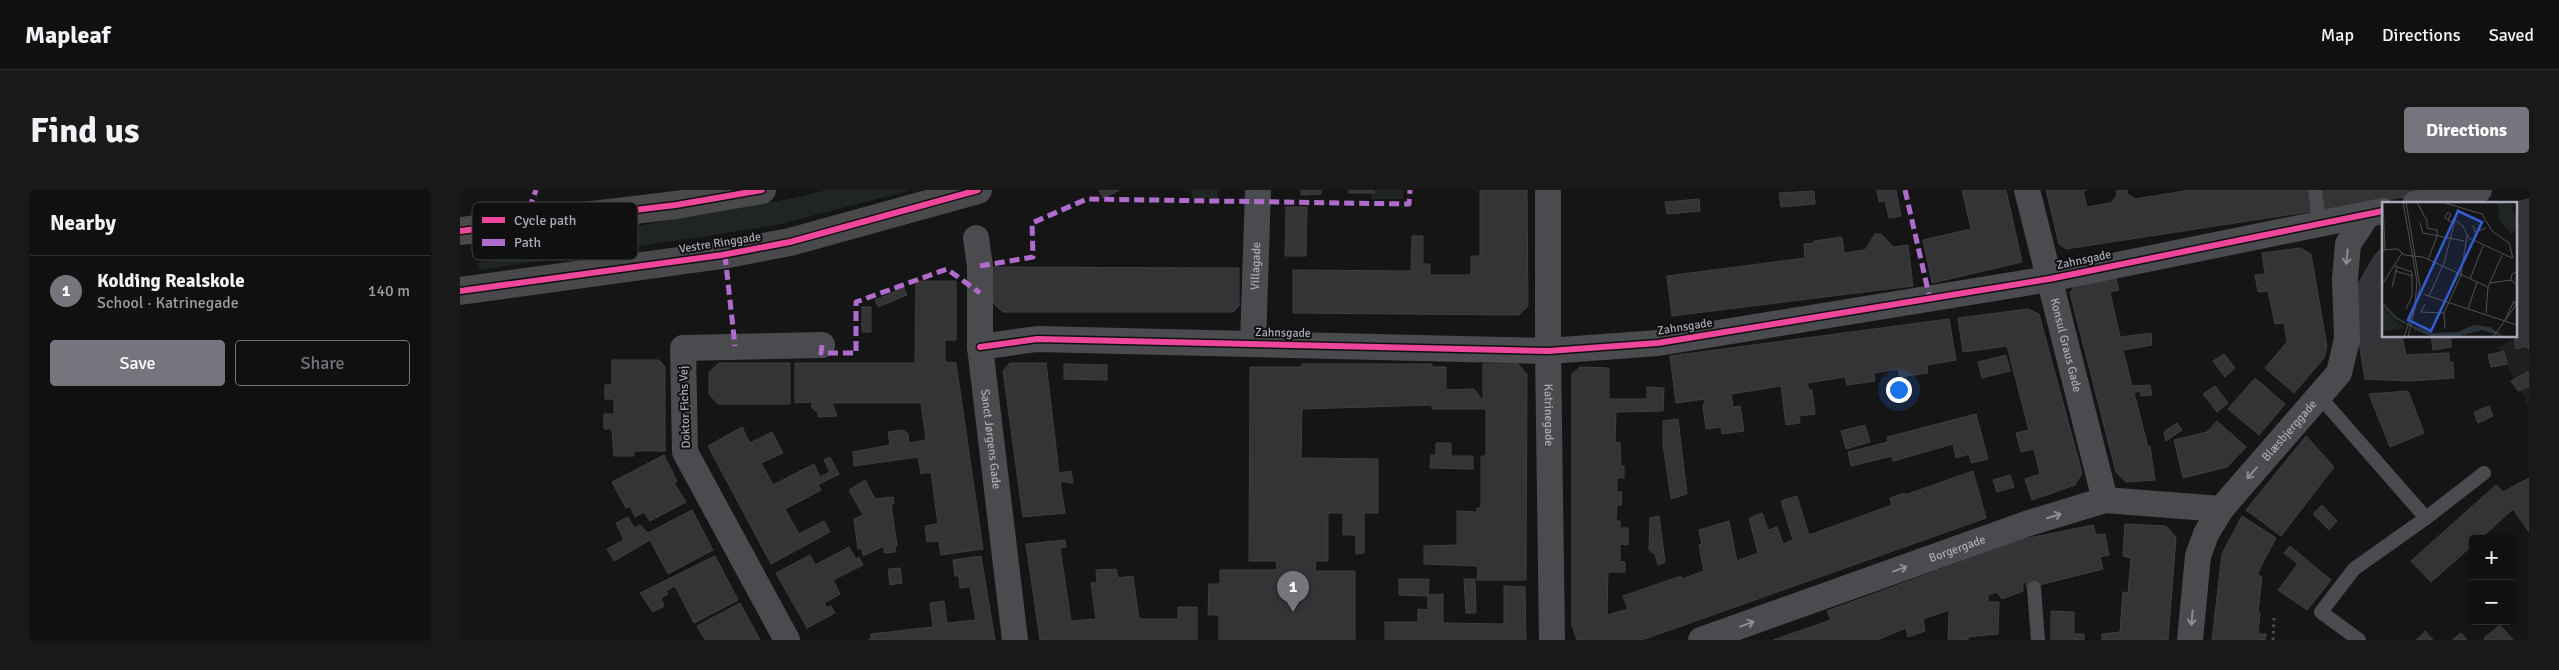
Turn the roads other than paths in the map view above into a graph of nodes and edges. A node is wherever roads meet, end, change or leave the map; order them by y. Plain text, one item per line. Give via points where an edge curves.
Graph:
1 (762, 190) edge
2 (978, 190) edge
3 (1258, 190) edge
4 (1548, 190) edge
5 (2027, 190) edge
6 (2315, 190) edge
7 (2479, 190) edge
8 (2424, 202) edge
9 (638, 210) edge
10 (2375, 212) edge
11 (2319, 222) junction
12 (976, 238) dead end
13 (2049, 279) junction
14 (469, 290) edge
15 (822, 344) dead end
16 (1253, 344) junction
17 (980, 347) junction
18 (1548, 351) junction
19 (2320, 397) junction
20 (2484, 473) dead end
21 (2105, 500) junction
22 (2221, 509) junction
23 (2426, 518) junction
24 (2034, 588) dead end
25 (787, 640) edge
26 (1016, 640) edge
27 (1552, 640) edge
28 (1701, 640) edge
29 (2038, 640) edge
30 (2190, 640) edge
31 (2359, 640) edge

1 - 9 main road
2 - 14 main road, Vestre Ringgade via 790,242 722,255
3 - 16 street, Villagade
4 - 18 street, Katrinegade
5 - 13 street, Konsul Graus Gade
6 - 11 lane
7 - 8 street
10 - 11 street, Zahnsgade
10 -> 19 street, Blæsbjerggade via 2348,244 2345,279 2347,340 2339,373
11 - 13 street, Zahnsgade
12 - 17 street, Sanct Jørgens Gade via 980,266
13 - 18 street, Zahnsgade via 1658,343
13 - 21 street, Konsul Graus Gade
15 - 25 street, Doktor Fichs Vej via 683,348 685,452
16 - 17 street, Zahnsgade via 1037,339
16 - 18 street, Zahnsgade
17 - 26 street, Sanct Jørgens Gade
18 - 27 street, Katrinegade
19 -> 22 street, Blæsbjerggade
19 - 23 lane
20 - 23 lane
21 - 22 street, Borgergade
28 -> 21 street, Borgergade via 2029,529
22 -> 30 street, Blæsbjerggade via 2198,556
23 - 31 lane via 2354,569 2321,612
24 - 29 lane

